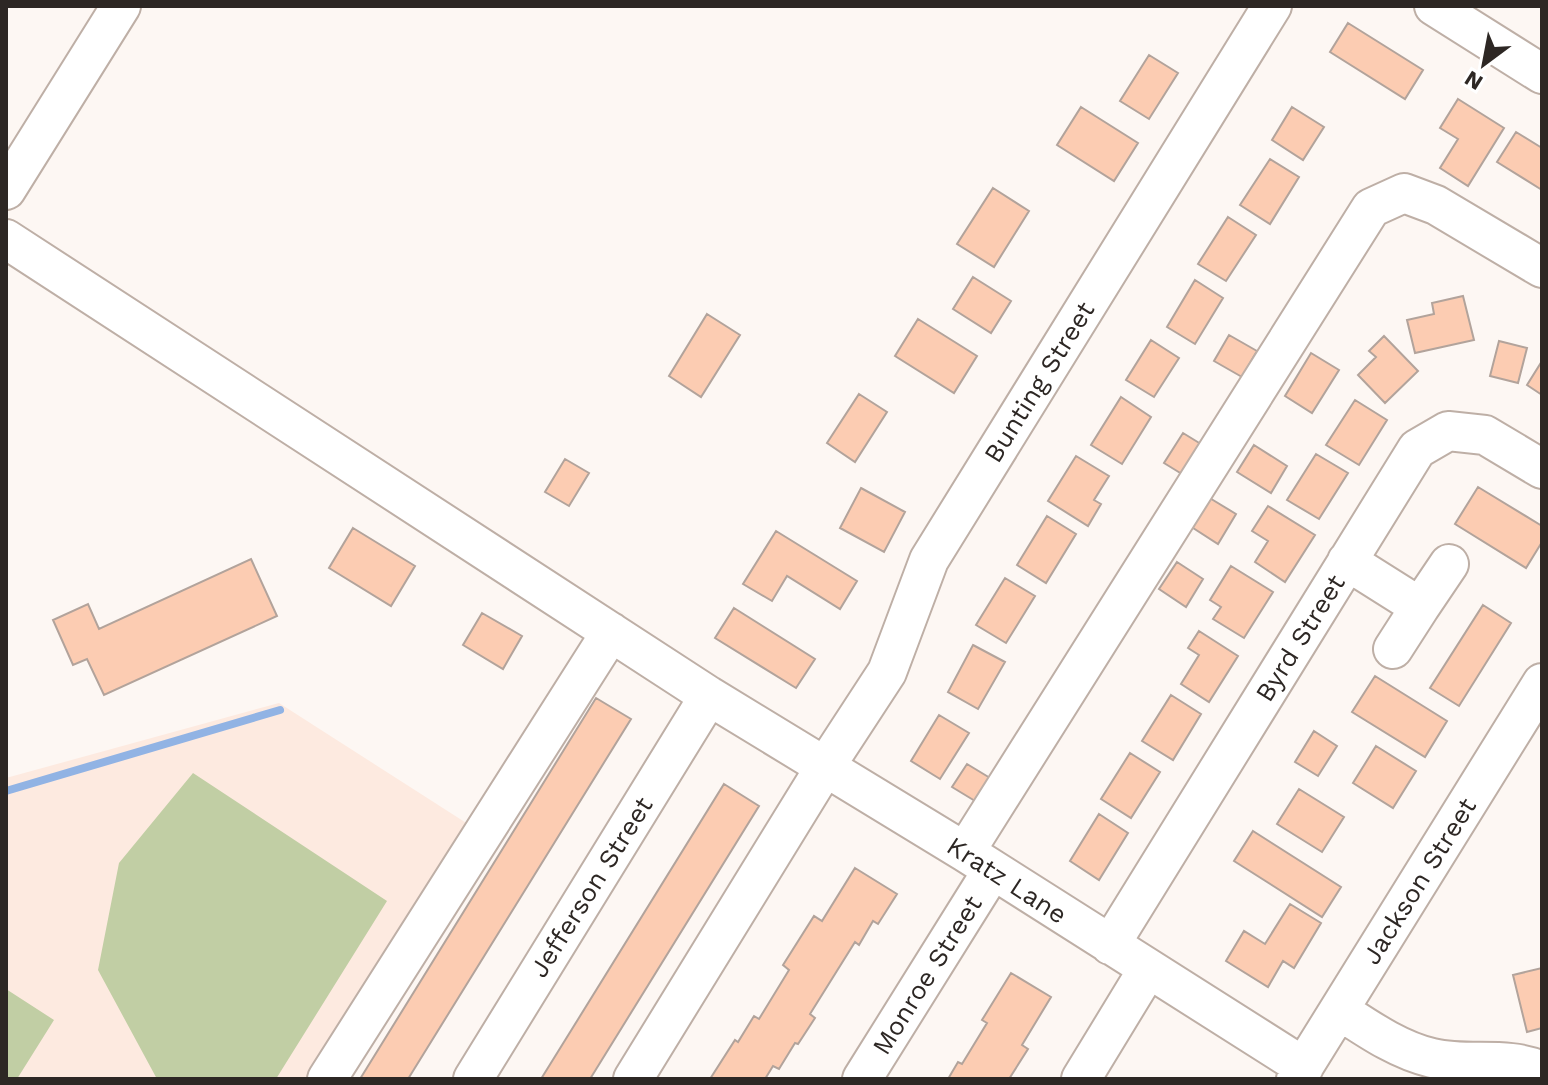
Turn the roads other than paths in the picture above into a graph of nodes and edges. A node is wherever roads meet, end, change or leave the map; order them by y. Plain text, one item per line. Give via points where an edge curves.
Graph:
1 (121, 6) edge
2 (1272, 6) edge
3 (1434, 6) edge
4 (1542, 74) edge
5 (6, 190) edge
6 (6, 239) edge
7 (1542, 268) edge
8 (1542, 469) edge
9 (1347, 561) junction
10 (1449, 564) dead end
11 (1420, 607) junction
12 (611, 632) junction
13 (1393, 649) dead end
14 (1542, 683) edge
15 (709, 696) junction
16 (825, 767) junction
17 (978, 862) junction
18 (1110, 945) junction
19 (1148, 969) junction
20 (1339, 1010) junction
21 (1542, 1071) edge
22 (1299, 1076) edge
23 (327, 1079) edge
24 (473, 1079) edge
25 (633, 1079) edge
26 (862, 1079) edge
27 (1081, 1079) edge

1 - 5 street
2 - 16 street, Bunting Street via 929,560 887,672
3 - 4 street
6 - 12 street, Kratz Lane
7 - 17 street, Monroe Street via 1436,205 1404,193 1371,208
8 - 9 street, Byrd Street via 1485,435 1448,431 1417,449
9 - 11 street
9 - 18 street, Byrd Street
10 - 11 street
11 - 13 street
12 - 15 street, Kratz Lane
12 - 23 street
14 - 20 street, Jackson Street
15 - 16 street, Kratz Lane
15 - 24 street, Jefferson Street
16 - 17 street, Kratz Lane
16 - 25 street, Bunting Street
17 - 18 street, Kratz Lane
17 - 26 street, Monroe Street
18 - 19 street, Kratz Lane
19 - 22 street, Kratz Lane
19 - 27 street
20 - 21 street via 1395,1045 1432,1058 1524,1063
20 - 22 street, Jackson Street

